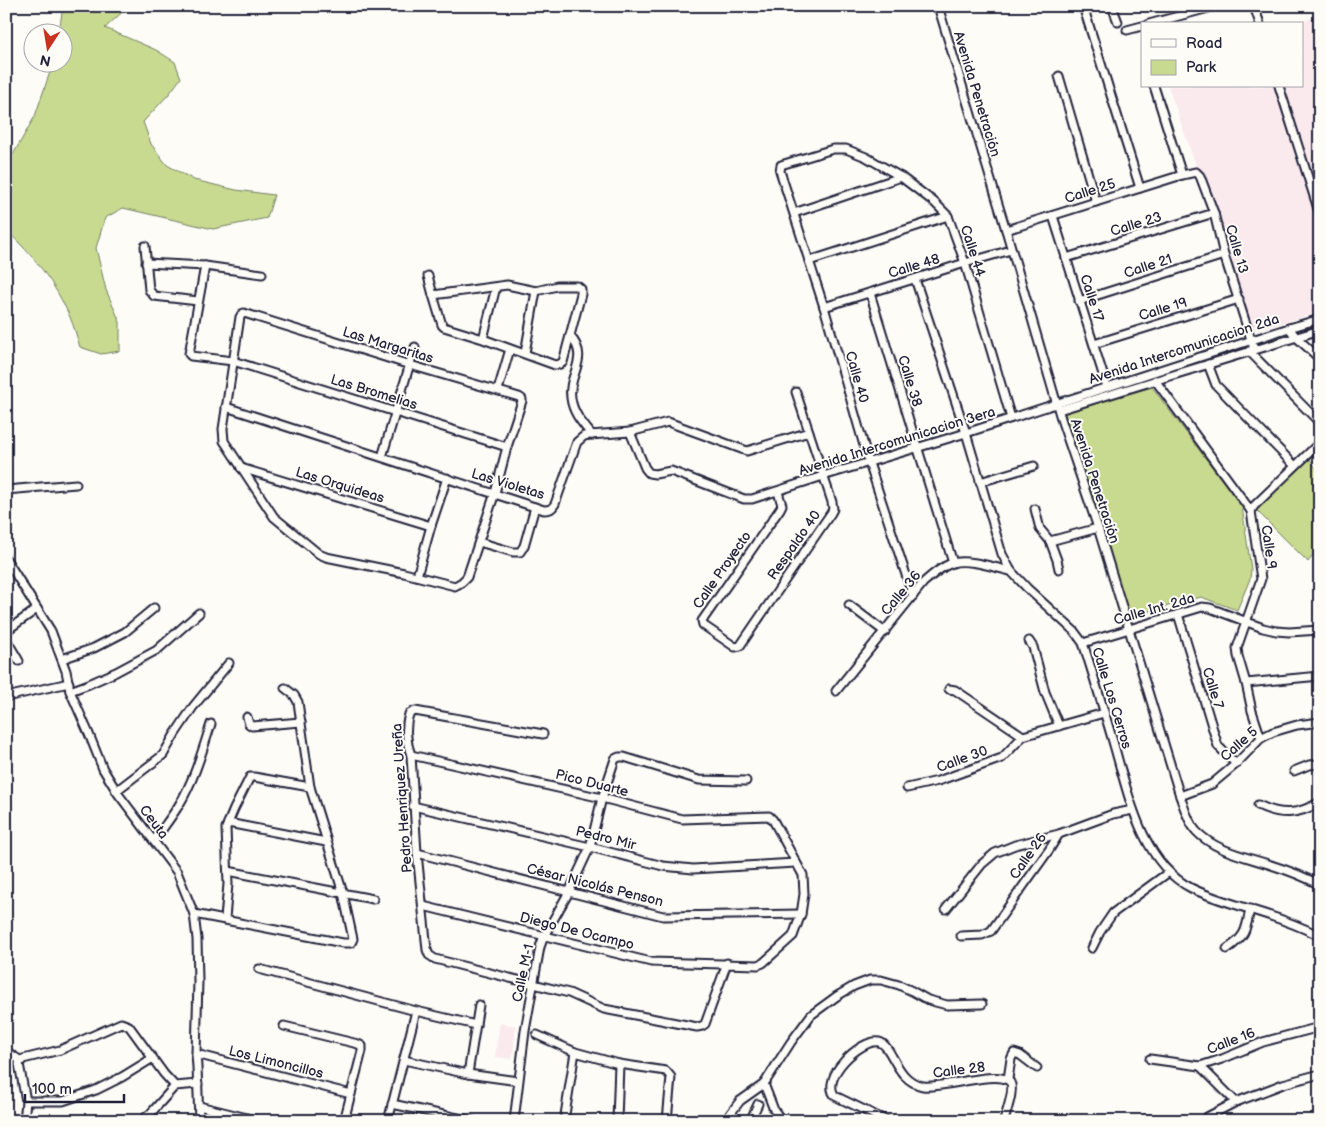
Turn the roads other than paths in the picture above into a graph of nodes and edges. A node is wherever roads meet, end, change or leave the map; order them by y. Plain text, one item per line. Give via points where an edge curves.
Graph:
1 (938, 6) edge
2 (1083, 6) edge
3 (1112, 6) edge
4 (1216, 6) edge
5 (1254, 6) edge
6 (1118, 22) dead end
7 (1156, 22) edge
8 (1259, 22) edge
9 (1141, 26) edge
10 (1127, 30) dead end
11 (1059, 76) dead end
12 (1155, 88) edge
13 (1280, 88) edge
14 (781, 165) joint
15 (1182, 175) junction
16 (901, 177) junction
17 (1140, 188) junction
18 (1096, 202) junction
19 (794, 213) junction
20 (1214, 213) junction
21 (1320, 215) edge
22 (948, 216) junction
23 (1053, 216) junction
24 (1006, 230) junction
25 (145, 246) dead end
26 (1011, 250) junction
27 (1224, 255) junction
28 (1066, 258) junction
29 (809, 261) junction
30 (146, 263) junction
31 (965, 263) junction
32 (205, 266) junction
33 (262, 274) dead end
34 (428, 276) dead end
35 (915, 278) junction
36 (496, 287) junction
37 (536, 291) junction
38 (870, 293) junction
39 (433, 296) junction
40 (1239, 299) junction
41 (198, 301) junction
42 (1079, 301) junction
43 (824, 307) junction
44 (1320, 319) edge
45 (1289, 328) junction
46 (1320, 330) edge
47 (570, 336) junction
48 (1296, 337) junction
49 (483, 340) junction
50 (1251, 341) junction
51 (1094, 344) junction
52 (415, 347) dead end
53 (510, 349) junction
54 (1252, 350) junction
55 (525, 354) junction
56 (1320, 359) edge
57 (233, 361) junction
58 (1208, 364) junction
59 (410, 365) junction
60 (1155, 380) junction
61 (1107, 388) junction
62 (498, 390) junction
63 (796, 392) dead end
64 (226, 407) junction
65 (1058, 407) junction
66 (396, 412) junction
67 (1012, 418) junction
68 (1320, 423) edge
69 (630, 432) junction
70 (809, 432) junction
71 (966, 433) junction
72 (592, 435) junction
73 (1320, 442) edge
74 (507, 447) junction
75 (917, 448) junction
76 (382, 457) junction
77 (869, 463) junction
78 (1034, 466) dead end
79 (1295, 466) junction
80 (241, 468) junction
81 (823, 476) junction
82 (447, 478) junction
83 (980, 482) junction
84 (76, 484) dead end
85 (6, 490) edge
86 (778, 492) junction
87 (495, 494) junction
88 (536, 507) junction
89 (1035, 509) dead end
90 (1251, 511) junction
91 (431, 526) junction
92 (1098, 528) junction
93 (1050, 541) junction
94 (479, 542) junction
95 (6, 559) edge
96 (953, 562) junction
97 (1059, 570) dead end
98 (1011, 571) junction
99 (417, 576) junction
100 (913, 596) junction
101 (849, 605) dead end
102 (154, 608) dead end
103 (37, 609) junction
104 (199, 613) dead end
105 (1178, 614) junction
106 (1247, 621) junction
107 (1129, 630) junction
108 (1320, 630) edge
109 (6, 631) edge
110 (885, 632) junction
111 (6, 639) edge
112 (1029, 641) dead end
113 (1083, 643) junction
114 (740, 646) joint
115 (62, 659) junction
116 (19, 661) dead end
117 (229, 662) dead end
118 (1320, 676) edge
119 (1246, 683) junction
120 (69, 687) junction
121 (285, 688) dead end
122 (949, 689) dead end
123 (836, 691) dead end
124 (6, 697) edge
125 (1104, 714) junction
126 (247, 717) dead end
127 (302, 722) junction
128 (1320, 722) edge
129 (211, 724) dead end
130 (1059, 726) junction
131 (543, 734) dead end
132 (1023, 736) junction
133 (1261, 738) junction
134 (411, 755) junction
135 (1236, 764) junction
136 (1320, 764) edge
137 (1294, 771) dead end
138 (746, 781) dead end
139 (310, 787) junction
140 (907, 788) dead end
141 (116, 791) junction
142 (1180, 796) junction
143 (602, 798) junction
144 (1320, 802) edge
145 (1258, 805) dead end
146 (413, 806) junction
147 (1133, 810) junction
148 (769, 816) joint
149 (228, 823) junction
150 (1059, 834) junction
151 (154, 841) junction
152 (326, 842) junction
153 (590, 847) junction
154 (417, 853) junction
155 (796, 863) junction
156 (228, 871) junction
157 (1169, 872) junction
158 (1320, 886) edge
159 (569, 892) junction
160 (343, 893) junction
161 (372, 899) dead end
162 (423, 906) junction
163 (946, 909) dead end
164 (1250, 909) junction
165 (194, 914) junction
166 (801, 914) junction
167 (225, 919) junction
168 (544, 936) junction
169 (961, 936) dead end
170 (1320, 936) edge
171 (1092, 948) dead end
172 (1227, 949) dead end
173 (726, 963) junction
174 (259, 969) dead end
175 (533, 984) junction
176 (982, 1004) dead end
177 (479, 1005) dead end
178 (416, 1011) junction
179 (476, 1025) junction
180 (284, 1026) dead end
181 (1320, 1027) edge
182 (537, 1035) dead end
183 (6, 1050) edge
184 (575, 1052) junction
185 (196, 1054) junction
186 (153, 1058) junction
187 (1150, 1058) dead end
188 (404, 1060) junction
189 (21, 1061) junction
190 (618, 1064) junction
191 (1200, 1066) junction
192 (1037, 1068) dead end
193 (468, 1074) junction
194 (1320, 1074) edge
195 (1008, 1079) junction
196 (518, 1081) junction
197 (198, 1084) junction
198 (764, 1084) junction
199 (175, 1086) junction
200 (351, 1094) junction
201 (26, 1102) junction
202 (1236, 1102) junction
203 (392, 1104) junction
204 (758, 1104) dead end
205 (199, 1106) junction
206 (436, 1117) edge
207 (1206, 1117) dead end
208 (24, 1121) edge
209 (141, 1121) edge
210 (199, 1121) edge
211 (259, 1121) edge
212 (344, 1121) edge
213 (388, 1121) edge
214 (472, 1121) edge
215 (514, 1121) edge
216 (564, 1121) edge
217 (617, 1121) edge
218 (667, 1121) edge
219 (727, 1121) edge
220 (750, 1121) edge
221 (782, 1121) edge
222 (887, 1121) edge
223 (1004, 1121) edge

1 - 24 street, Avenida Penetración
2 - 17 street
3 - 6 street
4 - 7 street
5 - 8 street
9 - 10 street
11 - 18 street
12 - 15 street
13 - 21 street
14 - 16 street, Calle 44 via 833,149 846,149
14 - 19 street, Calle 40 via 780,171
15 - 17 street, Calle 25
15 - 20 street, Calle 13 via 1198,174
16 - 19 street
16 - 22 street, Calle 44
17 - 18 street, Calle 25
18 - 23 street, Calle 25
19 - 29 street, Calle 40
20 - 27 street, Calle 13
20 - 28 street, Calle 23
22 - 29 street
22 - 31 street, Calle 44
23 - 24 street, Calle 25
23 - 28 street, Calle 17
24 - 26 street, Avenida Penetración
25 - 30 street
26 - 31 street, Calle 48
26 - 65 street, Avenida Penetración
27 - 40 street, Calle 13
27 - 42 street, Calle 21
28 - 42 street, Calle 17
29 - 43 street, Calle 40
30 - 32 street
30 - 41 street via 149,290 154,296
31 - 35 street, Calle 48
31 - 67 street, Calle 44
32 - 33 street
32 - 41 street
34 - 39 street
35 - 38 street, Calle 48
35 - 71 street, Calle Los Cerros
36 - 37 street
36 - 39 street
36 - 49 street
37 - 47 street via 557,286 581,289
37 - 55 street
38 - 43 street, Calle 48
38 - 75 street, Calle 38
39 - 49 street via 444,327
40 - 50 street, Calle 13
40 - 51 street, Calle 19
41 - 57 street, Las Bromelias via 189,355
42 - 51 street, Calle 17
43 - 77 street, Calle 40
44 - 45 street, Avenida Intercomunicacion 2da
45 - 48 street
45 - 50 street, Avenida Intercomunicacion 2da
46 - 48 street, Avenida Intercomunicacion 2da
47 - 55 street via 560,364
47 - 72 street via 579,354 571,398 577,417
48 - 54 street, Avenida Intercomunicacion 2da
48 - 56 street
49 - 53 street
50 - 54 street, Calle 13
50 - 61 street, Avenida Intercomunicacion 2da
51 - 61 street, Calle 17
52 - 59 street
53 - 55 street
53 - 62 street
54 - 58 street, Avenida Intercomunicacion 2da
54 - 68 street
57 - 59 street, Las Margaritas via 240,317 244,313
57 - 64 street
57 - 66 street, Las Bromelias
58 - 60 street, Avenida Intercomunicacion 2da
58 - 79 street via 1216,385
59 - 62 street, Las Margaritas
59 - 66 street
60 - 65 street, Avenida Intercomunicacion 2da
60 - 90 street
61 - 65 street, Avenida Intercomunicacion 2da
62 - 74 street, Las Margaritas via 522,399
63 - 70 street, Respaldo 40
64 - 76 street, Las Violetas
64 - 80 street via 224,441
65 - 67 street, Avenida Intercomunicacion 3era
65 - 92 street, Avenida Penetración
66 - 74 street, Las Bromelias
66 - 76 street
67 - 71 street, Avenida Intercomunicacion 3era
69 - 70 street via 668,422 747,451
69 - 72 street
69 - 86 street, Avenida Intercomunicacion 3era via 649,473 671,471 744,499
70 - 81 street, Respaldo 40
71 - 75 street, Avenida Intercomunicacion 3era
71 - 83 street, Calle Los Cerros
72 - 88 street, Las Violetas via 577,442 553,508 544,510
73 - 79 street, Calle 9
74 - 87 street
75 - 77 street, Avenida Intercomunicacion 3era
75 - 96 street, Calle 38
76 - 82 street, Las Violetas
77 - 81 street, Avenida Intercomunicacion 3era
77 - 100 street, Calle 40
78 - 83 street
79 - 90 street, Calle 9
80 - 91 street, Las Orquideas
80 - 99 street via 274,518 319,554
81 - 86 street, Avenida Intercomunicacion 3era
81 - 114 street, Respaldo 40 via 833,509
82 - 87 street, Las Violetas
82 - 91 street
83 - 98 street, Calle Los Cerros via 1002,554
84 - 85 street
86 - 114 street, Calle Proyecto via 780,509 702,621 703,625 736,647
87 - 88 street, Las Violetas
87 - 94 street
88 - 94 street via 520,552
89 - 93 street via 1040,529
90 - 106 street, Calle 9 via 1261,579
91 - 99 street
92 - 93 street
92 - 107 street, Avenida Penetración
93 - 97 street
94 - 99 street via 467,577 455,586
95 - 103 street, Ceuta
96 - 98 street via 983,564
96 - 100 street, Calle 36 via 935,572
98 - 113 street, Calle Los Cerros
100 - 110 street, Calle 36
101 - 110 street
102 - 115 street via 125,632
103 - 109 street
103 - 115 street, Ceuta via 51,631
104 - 120 street via 157,650 89,684
105 - 106 street, Calle Int. 2da via 1202,607
105 - 107 street, Calle Int. 2da
105 - 135 street, Calle 7 via 1218,746
106 - 108 street, Calle Int. 2da via 1276,631
106 - 119 street, Calle 9 via 1237,648
107 - 113 street, Calle Int. 2da
107 - 142 street, Avenida Penetración
110 - 123 street, Calle 36
111 - 116 street
112 - 130 street
113 - 125 street, Calle Los Cerros
115 - 120 street, Ceuta
117 - 141 street via 193,707 163,755
118 - 119 street
119 - 133 street, Calle 9
120 - 124 street
120 - 141 street, Ceuta via 103,769
121 - 127 street via 296,699
122 - 132 street
125 - 130 street
125 - 147 street, Calle Los Cerros
126 - 127 street via 252,726
127 - 139 street
128 - 133 street, Calle 5 via 1297,725
129 - 151 street via 189,787
130 - 132 street
131 - 134 street, Pedro Henriquez Ureña via 415,711 406,723
132 - 140 street, Calle 30 via 1002,758 938,781
133 - 135 street, Calle 5
134 - 143 street, Pico Duarte
134 - 146 street, Pedro Henriquez Ureña
135 - 142 street, Calle 5 via 1212,784
136 - 137 street
138 - 143 street, Calle M-1 via 699,780 619,757 615,759
139 - 149 street via 250,778
139 - 152 street
141 - 151 street, Ceuta
142 - 158 street, Avenida Penetración via 1196,830 1211,842 1231,853 1302,875
143 - 148 street, Pico Duarte via 682,820
143 - 153 street, Calle M-1
144 - 145 street via 1292,814
146 - 153 street, Pedro Mir
146 - 154 street, Pedro Henriquez Ureña
147 - 150 street, Calle 26
147 - 157 street, Calle Los Cerros via 1150,847
148 - 155 street, Diego De Ocampo
149 - 152 street
149 - 156 street
150 - 163 street via 995,853 982,864
150 - 169 street, Calle 26 via 991,930 982,935
151 - 165 street, Ceuta via 176,872
152 - 160 street
153 - 155 street, Pedro Mir via 663,866 693,869
153 - 159 street, Calle M-1
154 - 159 street, César Nicolás Penson
154 - 162 street, Pedro Henriquez Ureña
155 - 166 street, Diego De Ocampo via 803,875
156 - 160 street
156 - 167 street
157 - 164 street, Calle Los Cerros via 1190,888
157 - 171 street via 1113,913
159 - 166 street, César Nicolás Penson via 663,916
159 - 168 street, Calle M-1
160 - 161 street
160 - 167 street via 353,939 351,943
162 - 168 street, Diego De Ocampo
162 - 175 street, Pedro Henriquez Ureña via 429,955
164 - 170 street, Calle Los Cerros
164 - 172 street via 1246,928 1239,940
165 - 167 street
165 - 185 street, Ceuta via 198,981
166 - 173 street, Diego De Ocampo via 793,936 762,963
168 - 173 street, Diego De Ocampo via 651,962
168 - 175 street, Calle M-1
173 - 175 street via 705,1024 697,1027 604,1009 570,993
174 - 178 street
175 - 196 street, Calle M-1
176 - 198 street via 947,1005 928,1000 898,985 870,980 837,996 811,1015
177 - 179 street
178 - 179 street
178 - 188 street
179 - 193 street
180 - 200 street via 362,1046
181 - 191 street, Calle 16 via 1262,1042
182 - 184 street
183 - 189 street
184 - 190 street
184 - 216 street
185 - 197 street, Ceuta
185 - 200 street, Los Limoncillos
186 - 189 street via 129,1026 121,1023 60,1050
186 - 199 street
186 - 201 street via 96,1090 63,1101
187 - 191 street, Calle 16
188 - 193 street
188 - 203 street
189 - 201 street
190 - 217 street
190 - 218 street via 666,1071 671,1077
191 - 202 street
192 - 195 street via 1014,1053
193 - 196 street
194 - 202 street
195 - 222 street, Calle 28 via 922,1086 905,1077 885,1046 870,1043 841,1064 833,1078 832,1092
195 - 223 street via 1012,1090
196 - 215 street, Calle M-1
197 - 199 street
197 - 205 street, Ceuta
198 - 219 street via 740,1101
198 - 221 street
199 - 209 street
200 - 212 street
201 - 208 street
202 - 207 street
203 - 206 street
203 - 213 street
204 - 220 street
205 - 210 street, Ceuta
205 - 211 street
206 - 214 street

